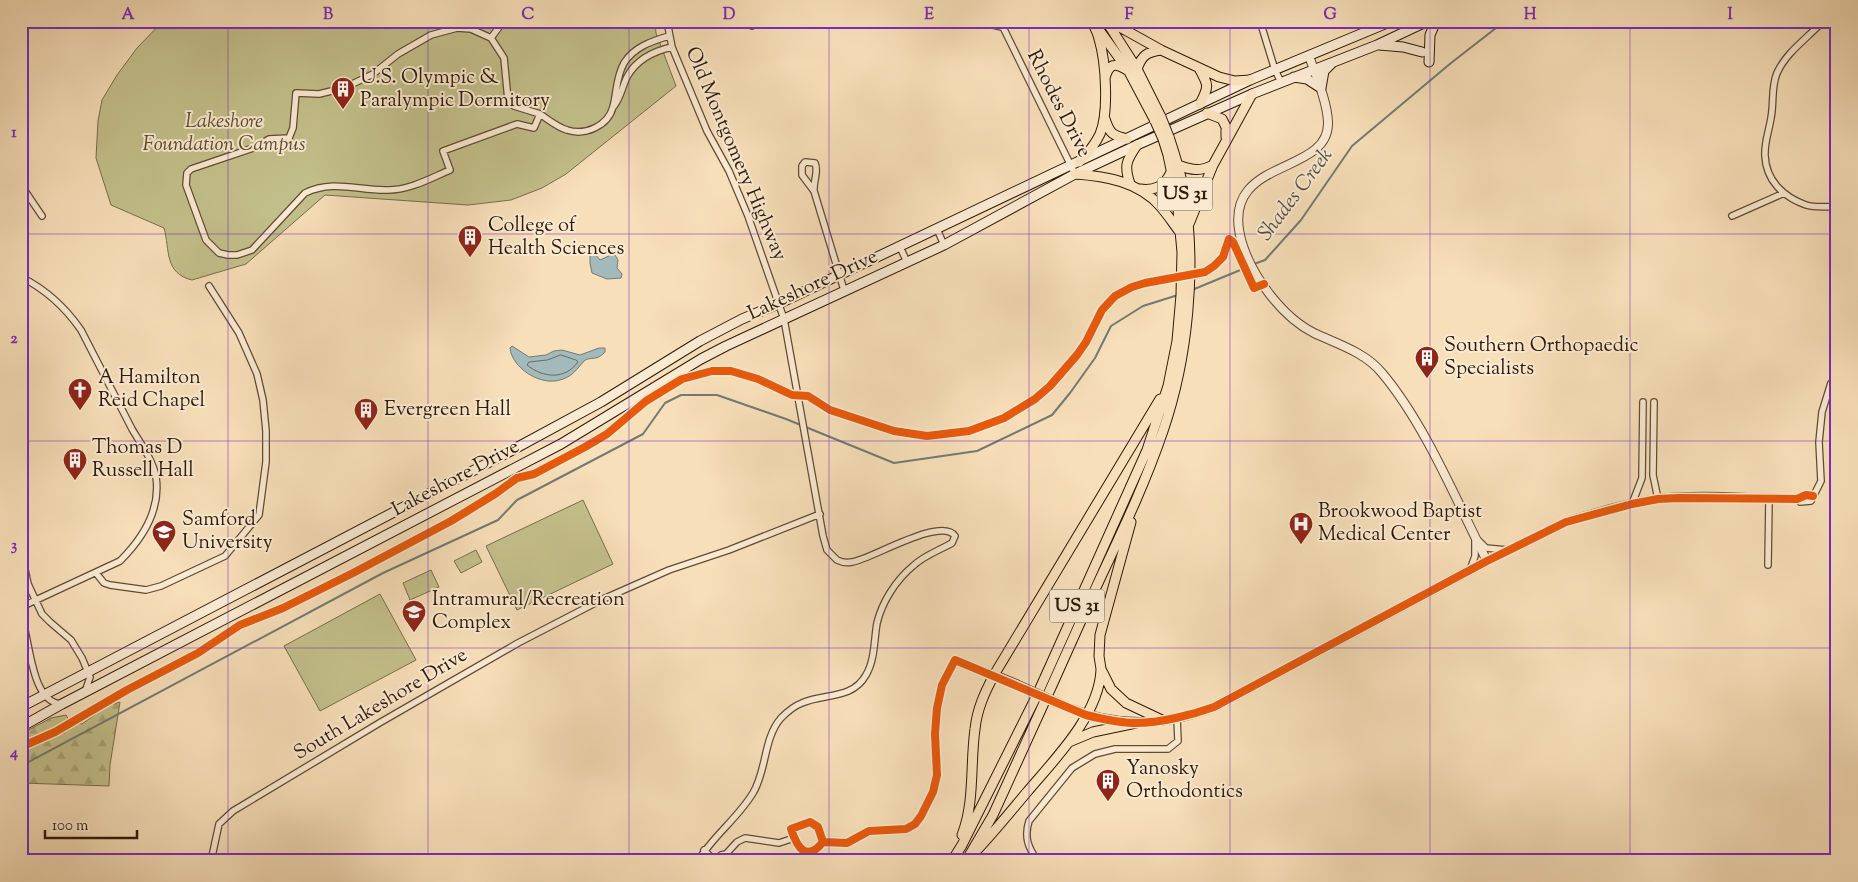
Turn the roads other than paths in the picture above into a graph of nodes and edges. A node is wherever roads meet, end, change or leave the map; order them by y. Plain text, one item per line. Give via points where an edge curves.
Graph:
1 (28, 21) edge
2 (667, 21) edge
3 (744, 21) edge
4 (759, 21) edge
5 (936, 21) edge
6 (1092, 21) edge
7 (1107, 21) edge
8 (1260, 21) edge
9 (1392, 21) edge
10 (1428, 21) edge
11 (1436, 21) edge
12 (1823, 21) edge
13 (503, 22) edge
14 (1001, 24) edge
15 (21, 36) edge
16 (669, 36) junction
17 (491, 38) junction
18 (1376, 45) junction
19 (672, 47) junction
20 (1161, 50) junction
21 (1422, 52) dead end
22 (633, 54) junction
23 (1309, 56) junction
24 (1334, 61) junction
25 (639, 62) junction
26 (1429, 62) dead end
27 (1199, 67) junction
28 (1313, 69) junction
29 (1133, 70) junction
30 (1275, 70) junction
31 (1294, 77) junction
32 (1104, 79) junction
33 (1250, 80) junction
34 (1281, 82) junction
35 (1321, 88) junction
36 (1252, 94) junction
37 (1200, 104) junction
38 (614, 106) junction
39 (1208, 113) junction
40 (540, 114) junction
41 (1105, 119) junction
42 (1158, 119) junction
43 (1163, 137) junction
44 (1127, 139) junction
45 (1226, 139) junction
46 (1136, 145) junction
47 (1178, 165) junction
48 (1213, 165) junction
49 (1075, 168) junction
50 (1171, 172) junction
51 (1130, 184) junction
52 (21, 185) edge
53 (1140, 189) junction
54 (814, 191) junction
55 (1784, 193) junction
56 (1837, 207) edge
57 (42, 216) dead end
58 (1732, 216) dead end
59 (1189, 224) junction
60 (937, 229) junction
61 (1179, 232) junction
62 (944, 245) junction
63 (900, 247) junction
64 (1186, 252) junction
65 (907, 262) junction
66 (839, 276) junction
67 (21, 277) edge
68 (209, 286) dead end
69 (844, 290) junction
70 (778, 304) junction
71 (784, 319) junction
72 (1181, 341) junction
73 (1837, 379) edge
74 (1168, 386) junction
75 (601, 402) junction
76 (1643, 402) dead end
77 (1654, 402) dead end
78 (608, 415) junction
79 (1140, 490) junction
80 (1658, 499) junction
81 (1769, 499) junction
82 (1795, 499) joint
83 (1632, 504) junction
84 (820, 514) junction
85 (1475, 538) junction
86 (21, 550) edge
87 (1508, 551) junction
88 (1487, 561) junction
89 (1768, 565) dead end
90 (1470, 570) junction
91 (96, 573) junction
92 (35, 600) junction
93 (21, 607) edge
94 (21, 616) edge
95 (1101, 669) junction
96 (88, 671) junction
97 (994, 675) junction
98 (44, 694) junction
99 (84, 694) junction
100 (62, 704) junction
101 (21, 706) edge
102 (1086, 715) junction
103 (1177, 718) junction
104 (1162, 720) junction
105 (1136, 723) junction
106 (21, 727) edge
107 (1068, 742) junction
108 (794, 838) junction
109 (823, 842) junction
110 (704, 850) junction
111 (212, 861) edge
112 (698, 861) edge
113 (715, 861) edge
114 (952, 861) edge
115 (966, 861) edge
116 (1038, 861) edge

1 - 15 street
2 - 16 street, Old Montgomery Highway
3 - 4 street via 752,26
5 - 14 street
6 - 29 main road, US 31
6 - 32 main road via 1100,39
7 - 20 main road
7 - 29 main road, US 31
8 - 30 street
9 - 23 main road, Lakeshore Drive
10 - 18 main road
11 - 26 main road via 1430,35
12 - 55 street via 1793,49 1778,71 1774,85 1764,154 1766,172
13 - 17 street
14 - 49 street, Rhodes Drive
16 - 19 street, Old Montgomery Highway
16 - 22 street via 638,48
17 - 40 street via 504,58 508,100 514,106
17 - 40 street via 471,29 457,28 431,35 398,54 373,74 348,86 319,94 296,93 289,138 269,139 187,173 186,185 206,240 219,253 228,255 252,250 305,193 326,186 402,189 450,170 443,151 518,124 534,128
18 - 21 main road
18 - 24 main road
19 - 25 street via 651,53
19 - 70 street, Old Montgomery Highway via 707,131 748,216
20 - 27 main road
20 - 29 main road via 1142,57
22 - 25 street
22 - 38 street via 617,79
23 - 28 street
23 - 30 main road, Lakeshore Drive
24 - 28 main road
24 - 35 main road via 1324,71
25 - 38 street via 628,76
27 - 33 main road via 1219,77
27 - 37 main road via 1208,88
28 - 31 main road
28 - 35 street
29 - 32 main road via 1112,66
29 - 42 main road, US 31
29 - 42 main road, US 31 via 1142,94
30 - 33 main road, Lakeshore Drive
30 - 34 street
31 - 34 main road
31 - 35 main road via 1307,79
32 - 41 main road
33 - 37 main road, Lakeshore Drive
34 - 36 main road
35 - 85 street via 1328,123 1324,141 1315,151 1252,185 1242,200 1238,218 1242,242 1251,265 1274,300 1294,320 1354,351 1380,371 1406,406
36 - 39 main road
36 - 45 main road
37 - 44 main road, Lakeshore Drive
38 - 40 street via 604,123 589,130 570,131
39 - 43 main road
39 - 45 main road via 1222,119 1226,126
41 - 44 main road via 1113,135
41 - 49 main road via 1097,140
42 - 43 main road, US 31, bridge
43 - 46 main road, Lakeshore Drive
43 - 47 main road, US 31
43 - 50 main road, US 31
44 - 49 main road, Lakeshore Drive
45 - 48 main road
46 - 49 main road, Lakeshore Drive
46 - 51 main road via 1126,171
47 - 48 main road via 1193,171
47 - 59 main road, US 31
48 - 59 main road
49 - 51 main road
49 - 60 main road, Lakeshore Drive
49 - 62 main road, Lakeshore Drive
50 - 53 main road via 1161,186
50 - 61 main road, US 31
51 - 53 main road
52 - 57 street
53 - 61 main road via 1159,205
54 - 54 street via 817,168 815,163 805,162 802,175
54 - 66 street
55 - 56 street via 1807,206
55 - 58 street
59 - 64 main road, US 31
60 - 62 street
60 - 63 main road, Lakeshore Drive
61 - 64 main road, US 31
62 - 65 main road, Lakeshore Drive
63 - 65 street, Lakeshore Drive
63 - 66 main road, Lakeshore Drive
64 - 72 main road, US 31
65 - 69 main road, Lakeshore Drive
66 - 69 street
66 - 70 main road, Lakeshore Drive
67 - 91 street via 56,299 81,330 156,476 156,502 151,518 132,549 120,561
68 - 91 street via 239,332 263,400 266,462 259,515 225,556 161,586 146,590 106,584
69 - 71 main road, Lakeshore Drive
70 - 71 street, Old Montgomery Highway
70 - 75 main road, Lakeshore Drive via 700,341
71 - 78 main road, Lakeshore Drive via 702,359
71 - 84 street, Old Montgomery Highway
72 - 74 main road, US 31
72 - 79 main road, US 31 via 1177,382
73 - 82 street via 1831,383 1822,412 1819,442 1822,481 1813,496
74 - 97 main road
74 - 114 main road, US 31 via 1147,450 1037,696
75 - 78 main road
75 - 96 main road, Lakeshore Drive
76 - 83 street via 1642,478
77 - 80 street via 1653,475
78 - 99 main road, Lakeshore Drive via 561,444
79 - 95 main road via 1100,635
79 - 115 main road, US 31 via 993,815
80 - 81 street
80 - 83 street
81 - 82 street
81 - 89 street
83 - 87 street via 1566,522
84 - 110 street, Old Montgomery Highway via 827,550 842,562 852,562 916,536 942,530 948,530 955,536 952,543 914,565 887,598 878,622 872,663 858,686 838,695 804,702 779,720 753,793
84 - 111 street, South Lakeshore Drive via 661,573 601,600 510,648 233,811 219,824
85 - 87 street via 1486,548
85 - 88 street
85 - 90 street via 1475,556
86 - 92 street
87 - 88 street
88 - 90 street
90 - 103 street via 1214,707
91 - 92 street
92 - 93 street
92 - 96 street via 42,614 71,640
94 - 98 street via 32,666
95 - 102 main road via 1101,683
95 - 104 main road via 1111,689 1126,703
96 - 98 main road, Lakeshore Drive
96 - 99 street via 89,681
97 - 102 street, bridge
97 - 109 street via 955,660 942,685 937,708 937,775 933,792 915,824 906,829 869,831 847,843
97 - 114 main road via 982,697 975,727 969,809
98 - 100 street via 55,704
98 - 101 main road, Lakeshore Drive
99 - 100 main road, Lakeshore Drive
100 - 106 main road, Lakeshore Drive
102 - 105 street
102 - 107 main road
103 - 104 street
103 - 116 street via 1178,741 1168,749 1115,749 1095,754 1072,768 1030,821 1026,831 1028,844
104 - 105 street
105 - 107 main road via 1093,732
107 - 115 main road
108 - 109 street via 803,851 810,852
108 - 109 street via 791,829 810,822 818,826
108 - 113 street via 779,843 745,838
110 - 112 street, Old Montgomery Highway
110 - 113 street

